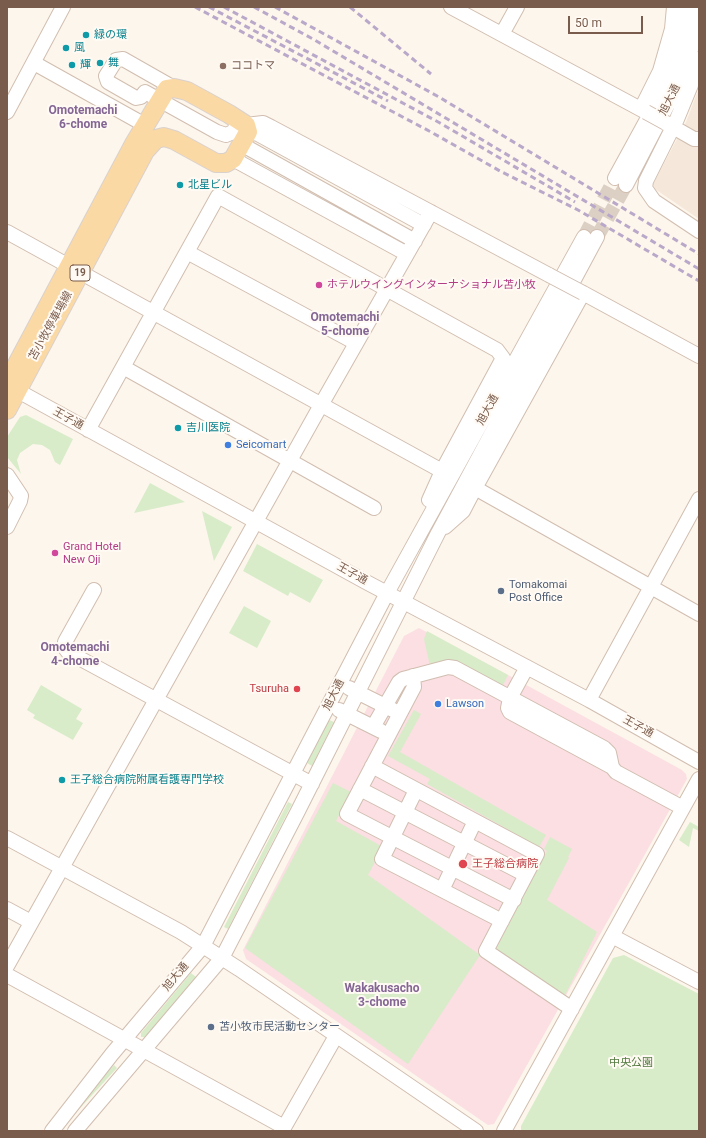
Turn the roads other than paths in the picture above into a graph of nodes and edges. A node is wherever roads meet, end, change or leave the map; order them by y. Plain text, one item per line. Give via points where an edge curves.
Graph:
1 (451, 7) edge
2 (517, 7) edge
3 (674, 7) edge
4 (686, 7) edge
5 (64, 8) edge
6 (699, 8) edge
7 (502, 34) junction
8 (699, 59) edge
9 (34, 63) junction
10 (174, 88) junction
11 (160, 100) junction
12 (644, 111) junction
13 (7, 112) edge
14 (145, 125) junction
15 (670, 125) junction
16 (242, 136) junction
17 (699, 139) edge
18 (432, 212) junction
19 (424, 225) junction
20 (699, 231) edge
21 (7, 232) edge
22 (415, 241) junction
23 (187, 252) junction
24 (407, 254) junction
25 (75, 269) junction
26 (387, 289) junction
27 (583, 293) junction
28 (154, 312) junction
29 (356, 343) junction
30 (699, 356) edge
31 (123, 367) junction
32 (10, 386) edge
33 (321, 404) junction
34 (7, 410) edge
35 (88, 430) junction
36 (290, 461) junction
37 (442, 471) junction
38 (8, 479) edge
39 (475, 488) junction
40 (699, 500) edge
41 (374, 508) dead end
42 (256, 521) junction
43 (7, 526) edge
44 (438, 533) junction
45 (419, 534) junction
46 (651, 587) junction
47 (94, 590) dead end
48 (387, 593) junction
49 (403, 601) junction
50 (699, 614) edge
51 (527, 667) junction
52 (413, 676) junction
53 (340, 683) junction
54 (358, 692) junction
55 (510, 698) junction
56 (155, 700) junction
57 (589, 700) junction
58 (329, 705) junction
59 (385, 706) junction
60 (347, 714) junction
61 (400, 714) junction
62 (373, 727) junction
63 (389, 735) junction
64 (699, 762) edge
65 (372, 766) junction
66 (293, 775) junction
67 (699, 779) edge
68 (312, 784) junction
69 (360, 789) junction
70 (416, 790) junction
71 (683, 808) junction
72 (405, 812) junction
73 (475, 821) junction
74 (392, 837) junction
75 (7, 838) edge
76 (465, 843) junction
77 (61, 867) junction
78 (453, 868) junction
79 (526, 875) junction
80 (442, 890) junction
81 (514, 900) junction
82 (7, 909) edge
83 (502, 921) junction
84 (31, 922) junction
85 (612, 936) junction
86 (203, 946) junction
87 (222, 958) junction
88 (7, 966) edge
89 (7, 975) edge
90 (699, 982) edge
91 (572, 1009) junction
92 (336, 1036) junction
93 (124, 1040) junction
94 (143, 1050) junction
95 (283, 1129) edge
96 (52, 1131) edge
97 (75, 1131) edge
98 (476, 1131) edge
99 (504, 1131) edge

1 - 7 street
2 - 7 street
3 - 12 street via 672,29 660,71
4 - 6 street, 旭大通 via 683,33 667,83 621,182 683,75 694,40
5 - 9 street
7 - 12 street
8 - 15 street via 691,85
9 - 13 street
9 - 14 street
10 - 11 main road, 苫小牧停車場線 via 167,89
10 - 11 street via 123,59 116,60 106,76 108,82 136,98 145,92
10 - 16 main road via 187,91
11 - 14 main road, 苫小牧停車場線
11 - 16 street via 217,132 226,135 233,132
12 - 15 street, bridge
14 - 25 main road, 苫小牧停車場線 / 19
15 - 17 street via 694,139
15 - 20 street via 645,188 654,201
16 - 18 street via 263,123
16 - 19 street via 258,134
16 - 22 street
16 - 24 street
16 - 25 main road, 苫小牧停車場線 / 19 via 226,163 216,164 174,140 164,136 156,139 145,151
18 - 19 street
18 - 27 street, bridge
19 - 22 street
21 - 25 street
22 - 24 street
23 - 26 street via 218,196
23 - 28 street
23 - 29 street
24 - 26 street
25 - 28 street
25 - 32 main road, 苫小牧停車場線 / 19
26 - 29 street
26 - 37 street via 497,350 503,358
27 - 30 street
27 - 39 street
28 - 31 street
28 - 33 street
29 - 33 street
31 - 35 street
31 - 36 street
32 - 34 main road, 苫小牧停車場線 / 19
32 - 35 street, 王子通
33 - 36 street
33 - 37 street
35 - 42 street, 王子通
36 - 41 street
36 - 42 street
37 - 45 street via 423,514
38 - 43 street via 21,496
39 - 44 street via 463,511
39 - 46 street
40 - 46 street
42 - 48 street, 王子通
42 - 56 street
44 - 45 street, 旭大通 via 591,237
44 - 49 street, 旭大通
45 - 48 street, 旭大通
46 - 50 street
46 - 57 street
47 - 56 street via 65,642 65,648
48 - 49 street, 王子通
48 - 53 street, 旭大通
49 - 51 street, 王子通
49 - 54 street, 旭大通
51 - 55 street
51 - 57 street, 王子通
52 - 55 street via 455,668
52 - 59 street via 399,682
52 - 61 street via 414,687
53 - 54 street
53 - 58 street, 旭大通
54 - 59 street
54 - 60 street, 旭大通
55 - 71 street via 604,748 616,772
56 - 66 street
56 - 77 street
57 - 64 street, 王子通
58 - 60 street
58 - 66 street, 旭大通
59 - 61 street
59 - 62 street
60 - 62 street
60 - 68 street, 旭大通
61 - 63 street
62 - 63 street
63 - 65 street
65 - 69 street
65 - 70 street
66 - 68 street
66 - 86 street, 旭大通
67 - 71 street
68 - 87 street, 旭大通
69 - 72 street
69 - 74 street via 347,814
70 - 72 street
70 - 73 street
71 - 85 street
72 - 74 street
72 - 76 street
73 - 76 street
73 - 79 street via 537,854
74 - 78 street
74 - 80 street via 382,859
75 - 77 street
76 - 78 street
76 - 79 street
77 - 84 street
77 - 86 street
78 - 80 street
78 - 81 street
79 - 81 street
80 - 83 street
81 - 83 street
82 - 84 street
83 - 91 street via 486,951
84 - 88 street
85 - 90 street
85 - 91 street
86 - 87 street
86 - 93 street, 旭大通
87 - 92 street
87 - 94 street, 旭大通
89 - 93 street
91 - 99 street
92 - 95 street
92 - 98 street
93 - 94 street
93 - 96 street, 旭大通
94 - 95 street
94 - 97 street, 旭大通

